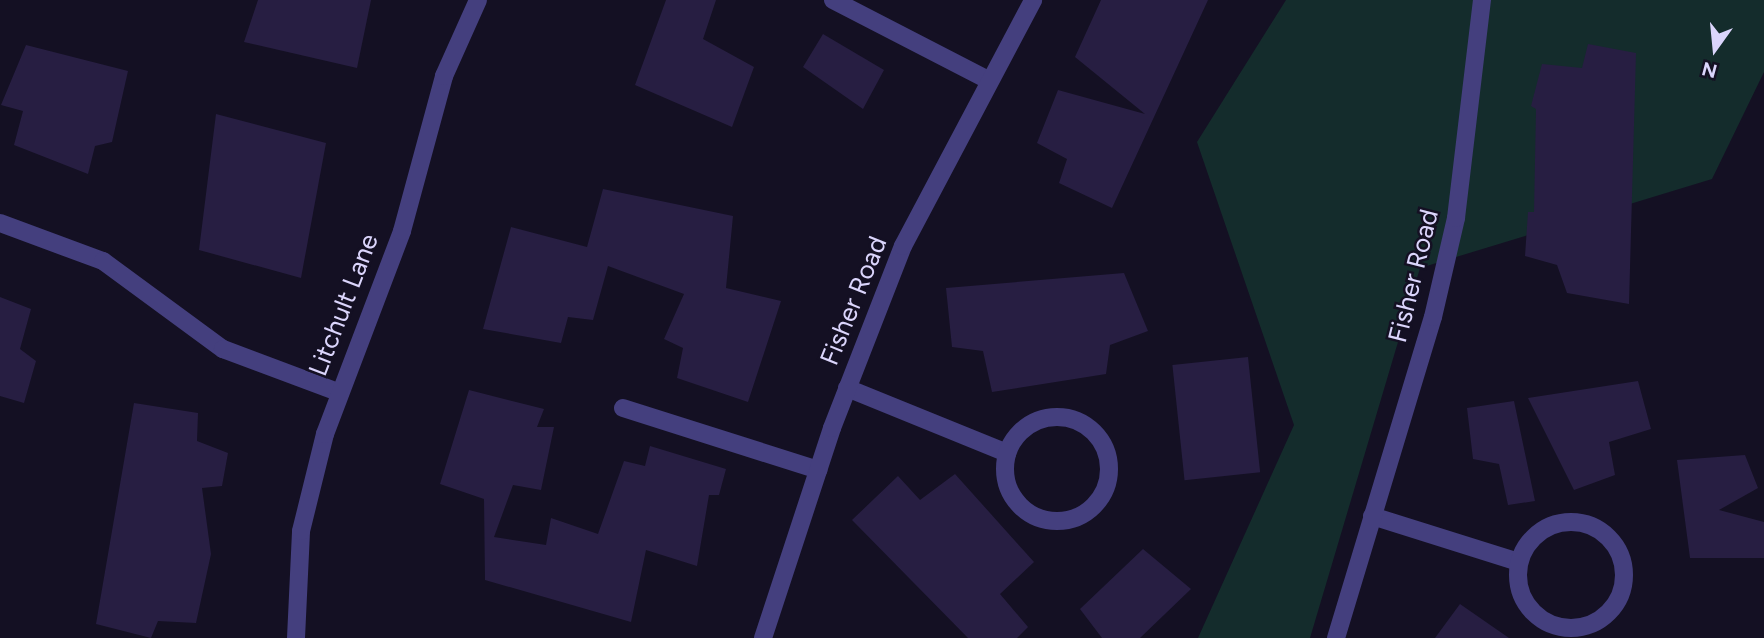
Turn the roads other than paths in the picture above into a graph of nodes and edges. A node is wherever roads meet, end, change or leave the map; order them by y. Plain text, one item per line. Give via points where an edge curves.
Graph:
1 (478, 0) edge
2 (833, 0) edge
3 (1033, 0) edge
4 (1482, 0) edge
5 (988, 80) junction
6 (0, 223) edge
7 (847, 388) junction
8 (338, 392) junction
9 (623, 408) dead end
10 (1007, 453) junction
11 (818, 470) junction
12 (1372, 516) junction
13 (1519, 562) junction
14 (296, 638) edge
15 (763, 638) edge
16 (1336, 638) edge

1 - 8 street, Litchult Lane via 444,76 401,231
2 - 5 street
3 - 5 street, Fisher Road
4 - 12 street, Fisher Road via 1456,218 1433,317
5 - 7 street, Fisher Road via 904,246
6 - 8 street via 103,261 223,349
7 - 10 street
7 - 11 street, Fisher Road
8 - 14 street, Litchult Lane via 301,531
9 - 11 street
10 - 10 street via 1004,471 1014,498 1039,518 1082,515 1105,490 1108,456 1083,423 1065,417 1030,424
11 - 15 street, Fisher Road
12 - 13 street
12 - 16 street, Fisher Road
13 - 13 street via 1518,584 1528,607 1552,625 1594,623 1620,597 1623,562 1595,528 1567,522 1548,527 1527,545

